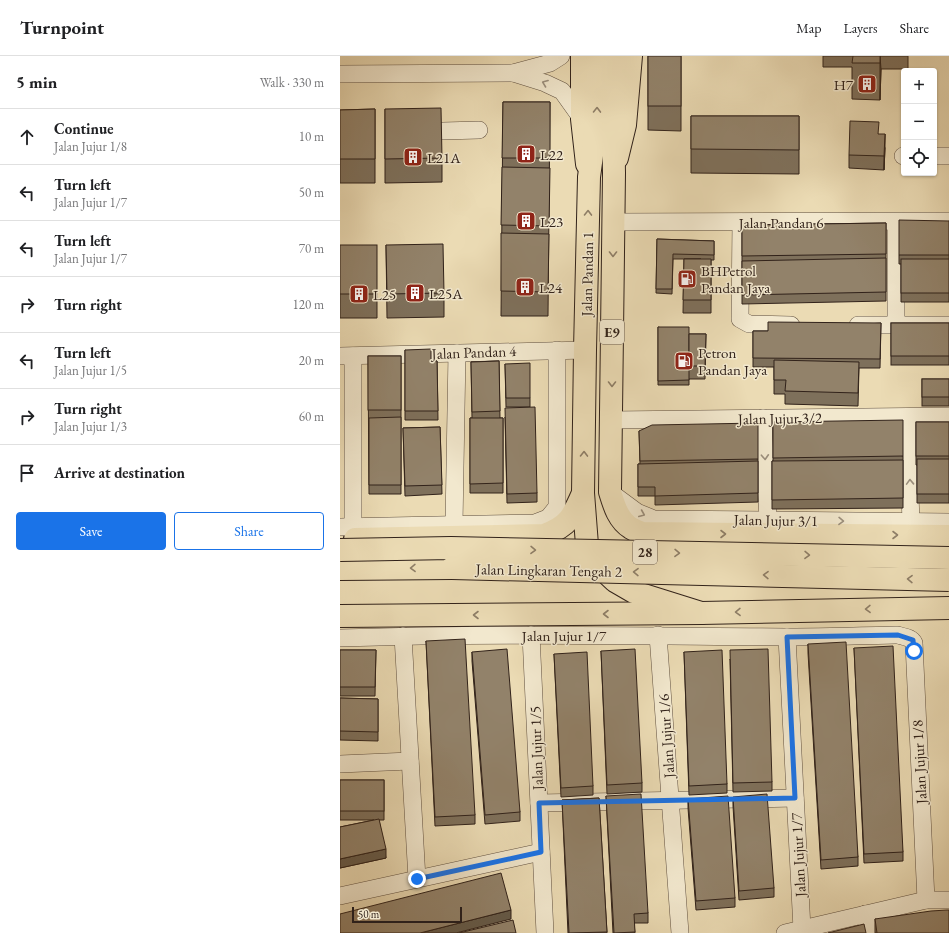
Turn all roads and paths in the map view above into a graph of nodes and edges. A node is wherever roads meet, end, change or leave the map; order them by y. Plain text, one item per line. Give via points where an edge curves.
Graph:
1 (561, 56) edge
2 (582, 56) edge
3 (598, 56) edge
4 (615, 56) edge
5 (631, 56) edge
6 (513, 73) junction
7 (340, 74) edge
8 (582, 119) junction
9 (443, 130) edge
10 (479, 130) dead end
11 (937, 156) edge
12 (949, 156) edge
13 (614, 173) junction
14 (589, 177) junction
15 (949, 221) edge
16 (613, 222) junction
17 (741, 222) junction
18 (896, 222) junction
19 (803, 325) edge
20 (842, 325) edge
21 (896, 325) junction
22 (949, 325) edge
23 (557, 350) junction
24 (585, 350) junction
25 (457, 353) junction
26 (347, 356) edge
27 (949, 416) edge
28 (907, 417) junction
29 (763, 418) junction
30 (612, 420) junction
31 (610, 492) junction
32 (583, 493) junction
33 (768, 520) junction
34 (911, 521) junction
35 (949, 522) edge
36 (454, 524) junction
37 (344, 531) edge
38 (949, 536) edge
39 (340, 550) edge
40 (949, 558) edge
41 (340, 569) edge
42 (949, 580) edge
43 (949, 608) edge
44 (701, 613) junction
45 (340, 616) edge
46 (531, 634) junction
47 (658, 635) junction
48 (898, 635) joint
49 (404, 636) junction
50 (787, 637) junction
51 (340, 638) edge
52 (410, 761) junction
53 (340, 764) edge
54 (795, 798) junction
55 (670, 800) junction
56 (539, 803) junction
57 (541, 852) junction
58 (417, 879) junction
59 (340, 896) edge
60 (926, 900) junction
61 (949, 900) edge
62 (865, 914) junction
63 (802, 929) junction
64 (545, 933) edge
65 (680, 933) edge
66 (785, 933) edge
67 (869, 933) edge

1 - 6 street via 550,63
2 - 8 main road, Jalan Pandan 1
14 -> 3 main road, E9 via 596,126
4 - 13 main road, E9
5 - 13 main road, Jalan Pandan 1 via 625,125
6 - 7 street
8 -> 6 street via 562,91
8 - 14 main road, Jalan Pandan 1
9 - 10 street
11 - 12 street
13 - 16 main road, Jalan Pandan 1 / E9
24 -> 14 main road, Jalan Pandan 1 / E9
15 - 18 street, Jalan Pandan 6
16 - 17 street, Jalan Pandan 6
16 -> 30 main road, Jalan Pandan 1 / E9
17 - 18 street, Jalan Pandan 6
17 - 19 street via 740,319 749,324
18 - 21 street
20 - 21 street
21 - 22 street
23 - 24 street, Jalan Pandan 4
23 - 25 street, Jalan Pandan 4
23 - 36 street via 557,507 548,518 535,523
32 -> 24 main road, Jalan Pandan 1 / E9
25 - 26 street, Jalan Pandan 4
25 - 36 street
26 - 37 street via 353,442
27 - 28 street, Jalan Jujur 3/2
28 - 29 street, Jalan Jujur 3/2
34 -> 28 street
29 - 30 street, Jalan Jujur 3/2
29 -> 33 street
30 - 31 main road, Jalan Pandan 1 / E9
31 -> 33 street, Jalan Jujur 3/1 via 637,512 654,519
31 -> 38 main road via 621,519 630,528 642,534
32 - 37 main road via 575,512 567,522 544,535
32 - 44 main road, Jalan Pandan 1 via 587,545 600,566 615,581 634,592
33 -> 34 street, Jalan Jujur 3/1
34 - 35 street, Jalan Jujur 3/1
36 - 37 street
39 -> 40 main road, Jalan Lingkaran Tengah 2 / 28, bridge via 459,548
42 -> 41 main road, Jalan Lingkaran Tengah 2 / 28, bridge via 452,568
43 -> 44 main road
44 -> 45 main road
46 - 47 street, Jalan Jujur 1/7
46 - 49 street, Jalan Jujur 1/7
46 - 56 street, Jalan Jujur 1/5
47 - 50 street, Jalan Jujur 1/7
47 - 55 street, Jalan Jujur 1/6
48 - 50 street, Jalan Jujur 1/7
48 - 60 street, Jalan Jujur 1/8 via 913,640 914,643
49 - 51 street, Jalan Jujur 1/7
49 - 52 street
50 - 54 street, Jalan Jujur 1/7
52 - 53 street
52 - 58 street
54 - 55 street
54 - 63 street, Jalan Jujur 1/7
55 - 56 street
55 - 65 street, Jalan Jujur 1/6
56 - 57 street, Jalan Jujur 1/5
57 - 58 street
57 - 64 street, Jalan Jujur 1/5
58 - 59 street
60 - 61 street
60 - 62 street
62 - 63 street
62 - 67 street
63 - 66 street

